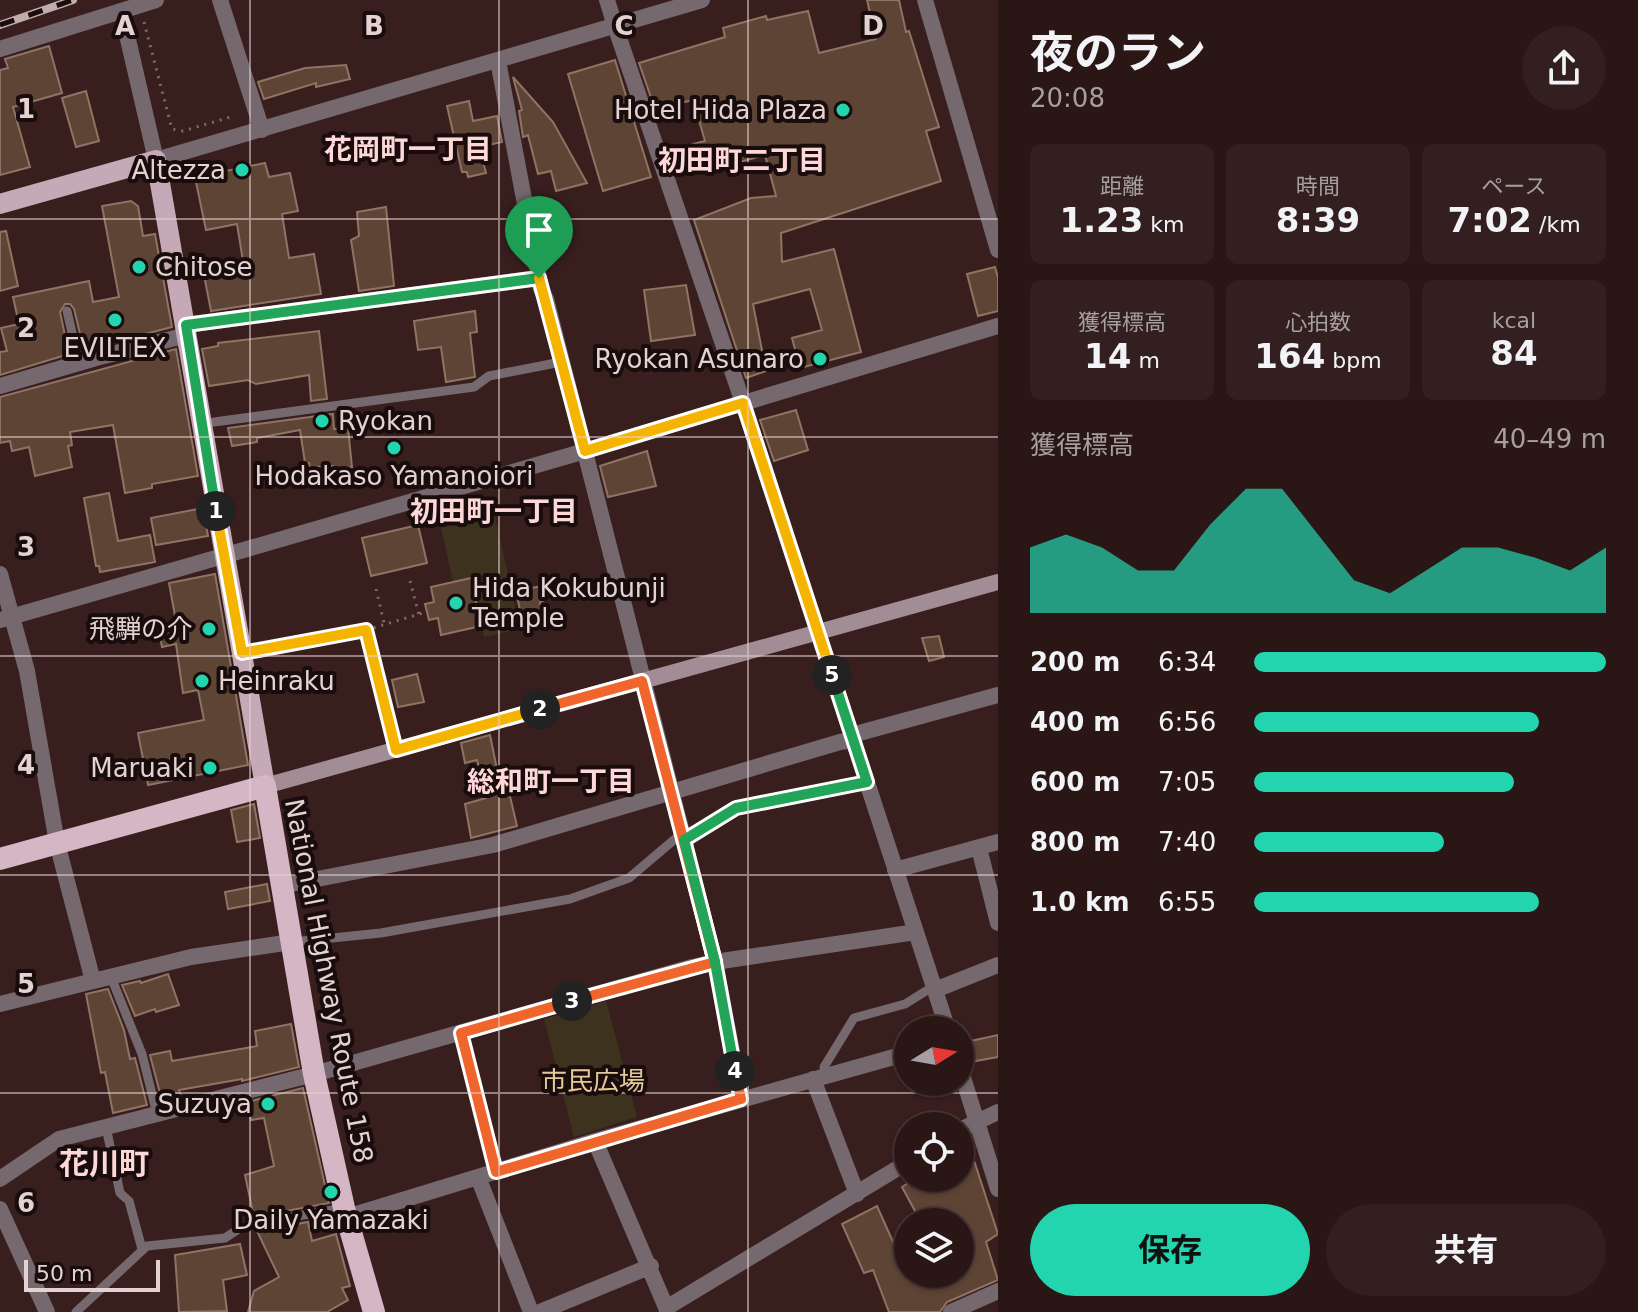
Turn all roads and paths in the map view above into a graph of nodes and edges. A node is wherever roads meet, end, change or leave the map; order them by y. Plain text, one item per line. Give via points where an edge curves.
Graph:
1 (156, 0) edge
2 (220, 0) edge
3 (607, 0) edge
4 (702, 0) edge
5 (925, 0) edge
6 (141, 15) dead end
7 (123, 18) dead end
8 (615, 26) junction
9 (0, 49) edge
10 (498, 61) junction
11 (234, 116) dead end
12 (262, 130) junction
13 (156, 160) junction
14 (0, 204) edge
15 (998, 250) edge
16 (539, 278) junction
17 (67, 311) dead end
18 (998, 326) edge
19 (186, 330) junction
20 (561, 362) junction
21 (79, 363) junction
22 (0, 386) edge
23 (743, 403) junction
24 (214, 422) dead end
25 (585, 451) junction
26 (223, 556) junction
27 (0, 574) edge
28 (410, 581) dead end
29 (998, 582) edge
30 (376, 589) dead end
31 (6, 618) edge
32 (385, 627) junction
33 (366, 630) junction
34 (817, 632) junction
35 (242, 653) junction
36 (642, 681) junction
37 (998, 695) edge
38 (852, 738) junction
39 (396, 750) junction
40 (867, 782) junction
41 (265, 786) junction
42 (672, 791) junction
43 (683, 836) junction
44 (998, 842) edge
45 (57, 843) junction
46 (979, 848) junction
47 (0, 859) edge
48 (895, 870) junction
49 (281, 886) junction
50 (998, 923) edge
51 (916, 932) junction
52 (291, 942) junction
53 (715, 962) junction
54 (998, 965) edge
55 (111, 977) junction
56 (93, 981) junction
57 (934, 988) junction
58 (0, 1004) edge
59 (943, 1016) edge
60 (461, 1033) junction
61 (894, 1057) edge
62 (314, 1074) junction
63 (819, 1077) junction
64 (969, 1096) edge
65 (741, 1099) junction
66 (998, 1112) edge
67 (157, 1114) junction
68 (977, 1120) junction
69 (974, 1122) edge
70 (106, 1127) junction
71 (595, 1141) junction
72 (894, 1171) edge
73 (496, 1172) junction
74 (478, 1177) junction
75 (996, 1177) edge
76 (0, 1179) edge
77 (857, 1194) junction
78 (0, 1209) edge
79 (346, 1213) junction
80 (142, 1249) junction
81 (651, 1266) junction
82 (998, 1291) edge
83 (665, 1311) edge
84 (47, 1312) edge
85 (76, 1312) edge
86 (374, 1312) edge
87 (531, 1312) edge
88 (540, 1312) edge
89 (951, 1312) edge

1 - 9 street
2 - 12 street
3 - 8 street
4 - 8 street
5 - 15 street
6 - 11 path via 172,129 183,131
7 - 13 street
8 - 10 street
8 - 23 street
10 - 12 street
10 - 16 street
12 - 13 street
13 - 14 main road
13 - 19 main road
16 - 19 street
16 - 20 street
17 - 21 lane
18 - 23 street
19 - 21 street
19 - 26 main road
20 - 24 lane via 489,376 474,387
20 - 25 street
21 - 22 street
23 - 25 street
23 - 34 street
25 - 26 street
25 - 36 street
26 - 31 street
26 - 35 main road
27 - 31 street
28 - 32 path via 421,614
29 - 34 main road
30 - 32 path
31 - 45 street via 27,671
32 - 33 path
33 - 35 path
33 - 39 path
34 - 36 main road
34 - 38 street
35 - 41 main road
36 - 39 main road
36 - 42 street
37 - 38 street
38 - 40 street
38 - 42 street
39 - 41 main road
40 - 43 lane via 736,808
40 - 48 street
41 - 45 highway, National Highway Route 158
41 - 49 highway, National Highway Route 158
42 - 43 street
42 - 49 street via 493,845
43 - 52 lane via 629,878 570,899 381,933
43 - 53 street
44 - 46 street
45 - 47 highway, National Highway Route 158
45 - 56 street
46 - 48 street
46 - 50 street
48 - 51 street
49 - 52 highway, National Highway Route 158
51 - 53 street
51 - 57 street
52 - 55 street via 191,957
52 - 62 highway, National Highway Route 158
53 - 60 street
53 - 65 street
54 - 57 street
55 - 56 street
55 - 67 lane via 138,1044
56 - 58 street
57 - 59 street
57 - 63 lane via 905,1004 854,1018
60 - 62 street
60 - 73 lane
61 - 63 street
62 - 67 street
62 - 79 highway, National Highway Route 158
63 - 65 street
63 - 77 street
64 - 68 street
65 - 71 street
66 - 68 street
67 - 70 street
68 - 69 street
68 - 75 street
70 - 76 street via 59,1139
70 - 80 lane via 120,1193 129,1201
71 - 73 street
71 - 81 street
72 - 77 street
73 - 74 street
74 - 79 street
74 - 87 street
77 - 83 street
78 - 84 street
79 - 80 lane via 262,1222 225,1238
79 - 86 highway, National Highway Route 158
80 - 85 lane
81 - 83 street
81 - 88 street
82 - 89 street

